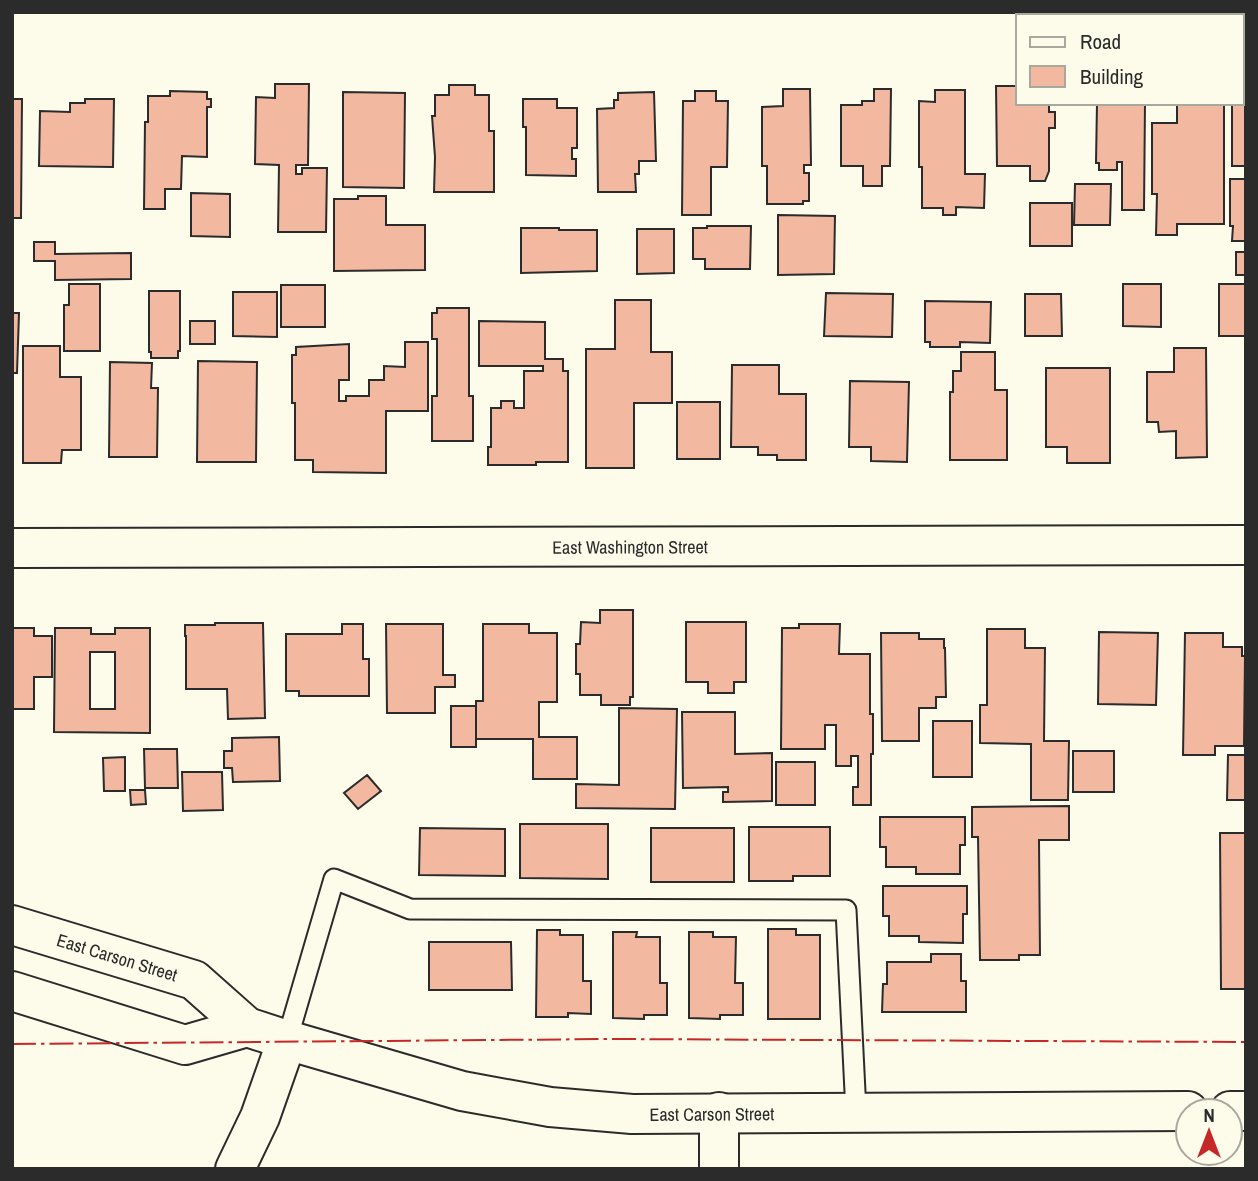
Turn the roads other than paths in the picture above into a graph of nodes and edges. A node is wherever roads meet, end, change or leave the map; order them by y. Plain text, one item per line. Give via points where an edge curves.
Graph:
1 (1246, 545) edge
2 (12, 548) edge
3 (12, 925) edge
4 (12, 991) edge
5 (247, 1027) junction
6 (287, 1040) junction
7 (1174, 1111) edge
8 (719, 1112) junction
9 (856, 1112) junction
10 (235, 1169) edge
11 (719, 1169) edge

1 - 2 main road, East Washington Street
3 - 5 main road, East Carson Street via 194,980
4 - 5 main road via 185,1045
5 - 6 main road, East Carson Street
6 - 8 main road, East Carson Street via 463,1091 550,1107 632,1114
6 - 9 lane via 334,879 410,909 846,910
6 - 10 main road via 260,1117
7 - 9 main road, East Carson Street
8 - 9 main road, East Carson Street
8 - 11 main road

